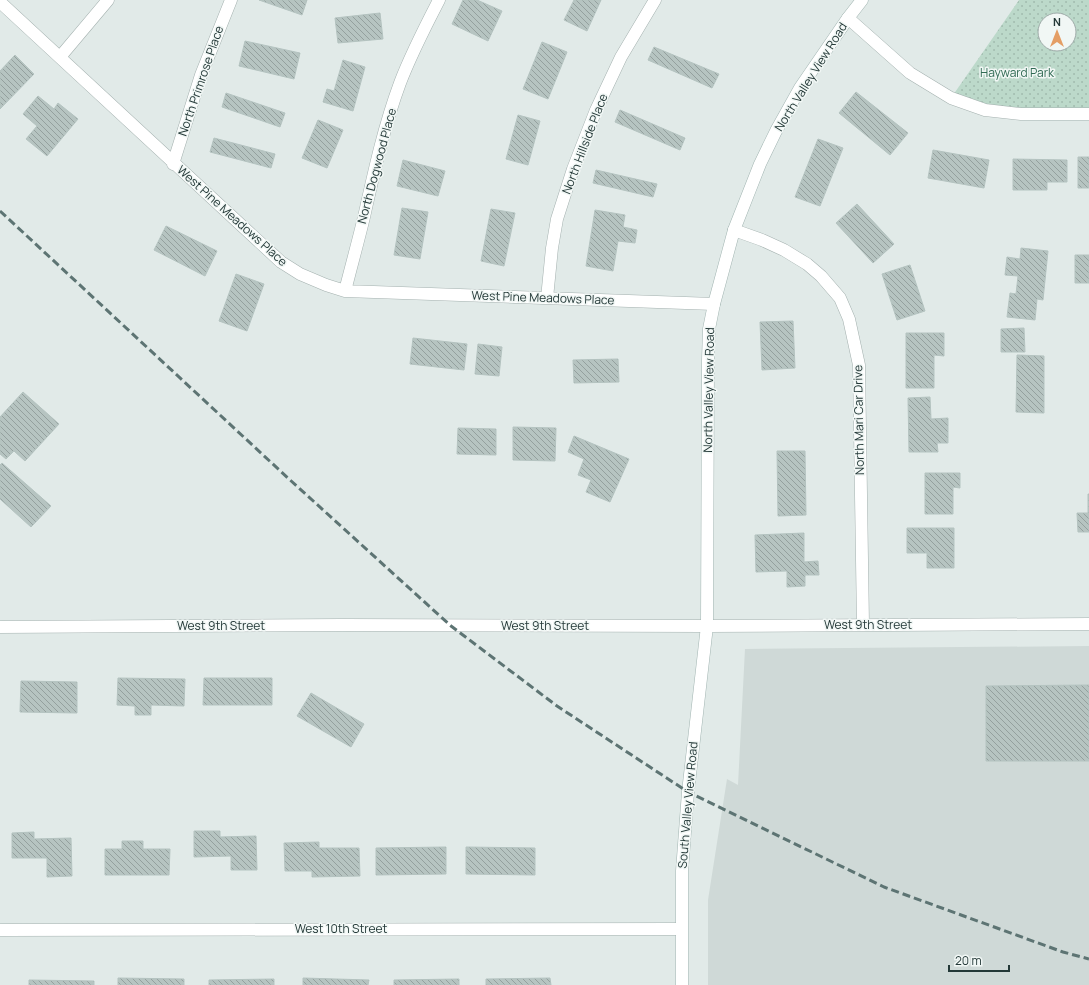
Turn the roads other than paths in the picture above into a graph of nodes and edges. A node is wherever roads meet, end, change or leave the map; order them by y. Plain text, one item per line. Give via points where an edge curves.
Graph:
1 (108, 0) edge
2 (231, 0) edge
3 (439, 0) edge
4 (655, 0) edge
5 (862, 0) edge
6 (0, 2) edge
7 (848, 18) junction
8 (60, 57) junction
9 (1089, 114) edge
10 (173, 164) junction
11 (734, 230) junction
12 (345, 291) junction
13 (547, 298) junction
14 (714, 304) junction
15 (1089, 624) edge
16 (863, 625) junction
17 (707, 626) junction
18 (0, 627) edge
19 (681, 929) junction
20 (0, 930) edge
21 (682, 985) edge

1 - 8 street
2 - 10 street, North Primrose Place via 201,75
3 - 12 street, North Dogwood Place via 418,40 386,125
4 - 13 street, North Hillside Place via 621,57 596,110 573,169 557,219
5 - 7 street, North Valley View Road
6 - 8 street, West Pine Meadows Place
7 - 9 street via 910,73 951,98 985,110 1021,114
7 - 11 street, North Valley View Road via 800,88 776,131
8 - 10 street, West Pine Meadows Place
10 - 12 street, West Pine Meadows Place via 281,262 300,274
11 - 14 street, North Valley View Road
11 - 16 street, North Mari Car Drive via 784,250 807,264 840,298 849,319 859,365
12 - 13 street, West Pine Meadows Place
13 - 14 street, West Pine Meadows Place
14 - 17 street, North Valley View Road via 709,329 708,360
15 - 16 street, West 9th Street
16 - 17 street, West 9th Street
17 - 18 street, West 9th Street
17 - 19 street, South Valley View Road via 688,792
19 - 20 street, West 10th Street
19 - 21 street, South Valley View Road

